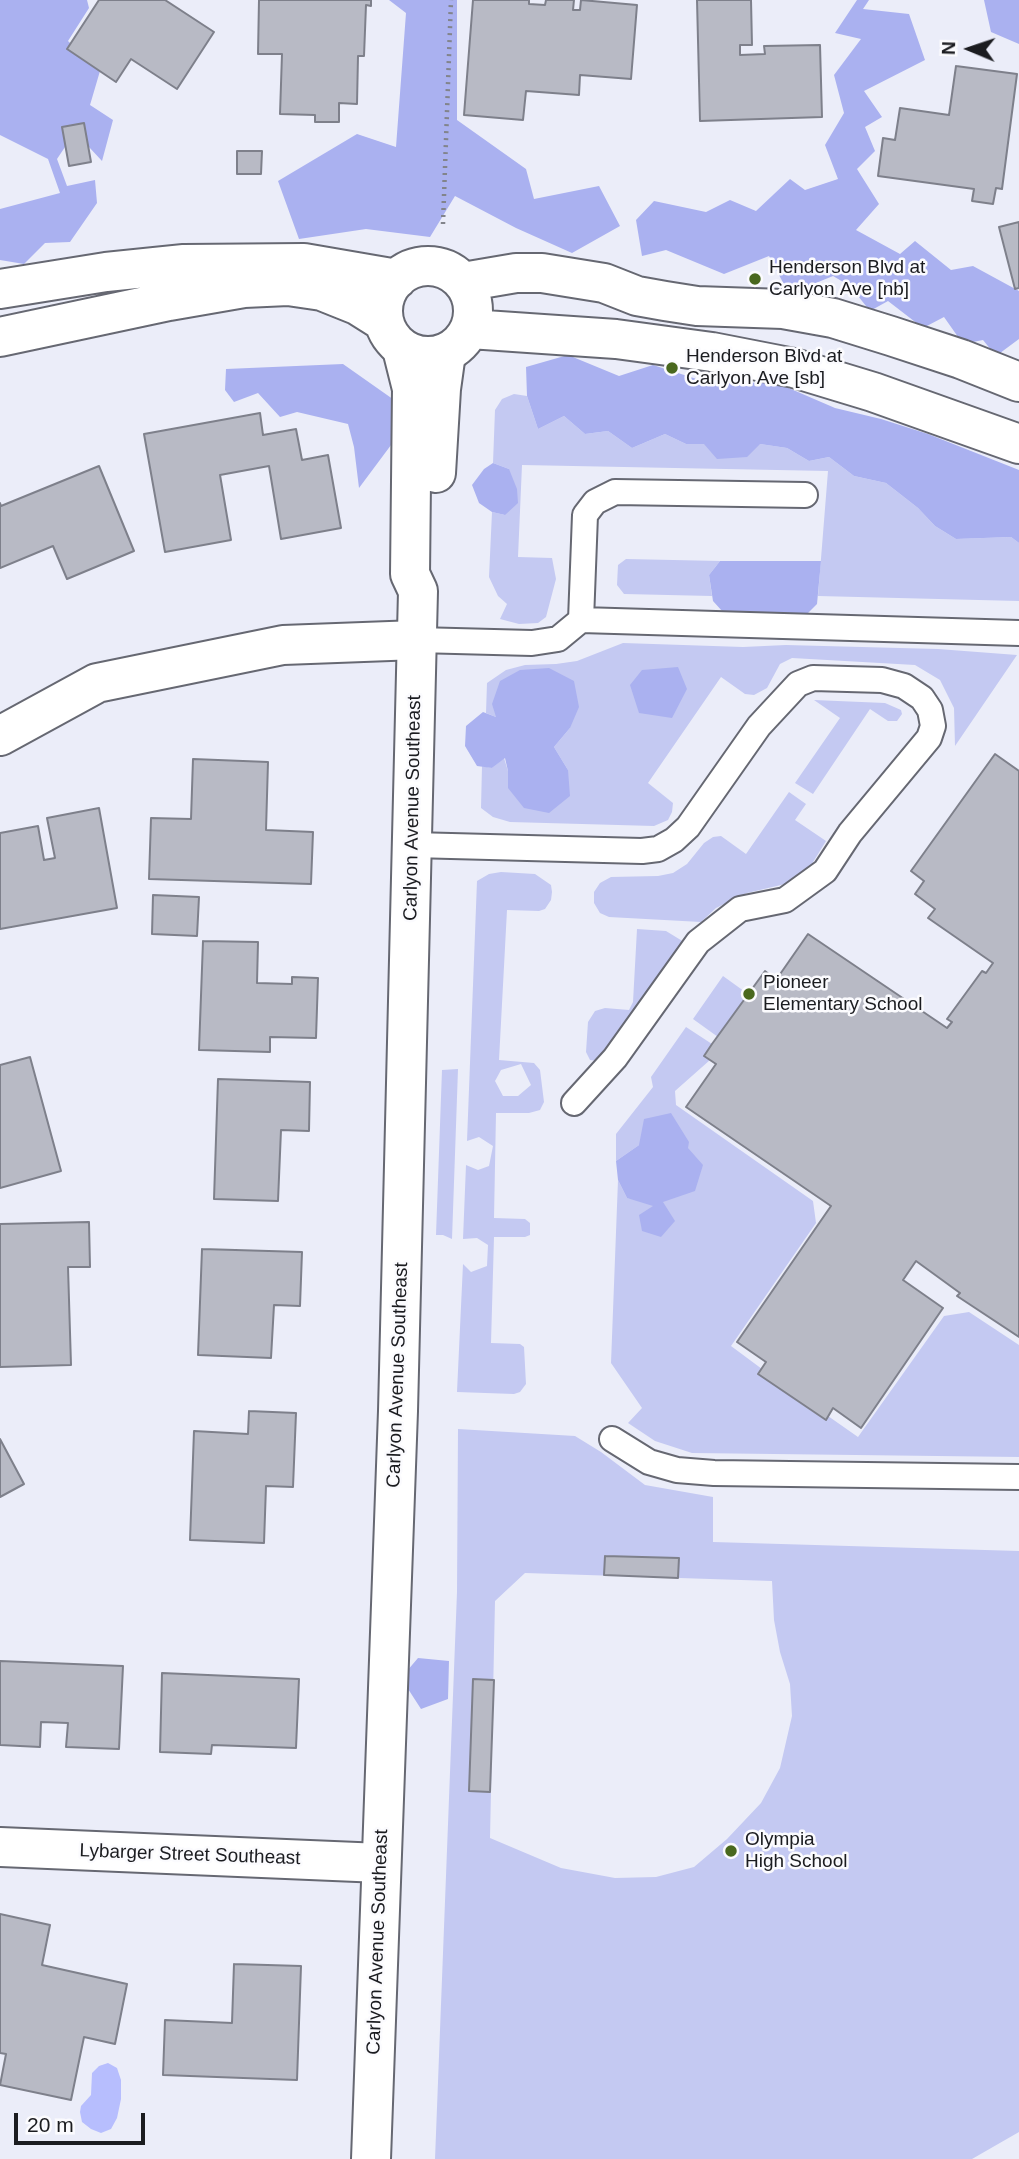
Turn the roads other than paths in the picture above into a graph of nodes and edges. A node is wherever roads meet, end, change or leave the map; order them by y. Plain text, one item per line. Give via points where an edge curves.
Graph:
1 (397, 279) junction
2 (463, 282) junction
3 (0, 289) edge
4 (393, 335) junction
5 (0, 337) edge
6 (458, 341) junction
7 (1019, 382) edge
8 (1019, 444) edge
9 (805, 495) dead end
10 (418, 591) junction
11 (581, 620) junction
12 (1019, 633) edge
13 (417, 640) junction
14 (0, 736) edge
15 (413, 845) junction
16 (574, 1103) dead end
17 (612, 1439) dead end
18 (1019, 1477) edge
19 (0, 1847) edge
20 (381, 1863) junction
21 (371, 2159) edge

1 - 2 street via 427,266 445,270
1 - 3 street via 304,263 184,264
1 - 4 street via 384,303
2 - 6 street via 474,309
2 - 7 street via 542,273 697,306 783,309 833,318
4 - 5 street via 357,305 323,291 288,286 244,288 169,301
4 - 6 street via 415,355 431,357
4 - 10 street, Carlyon Avenue Southeast via 412,389 410,574
6 - 8 street via 616,339 712,352 794,368
6 - 10 street, Carlyon Avenue Southeast via 441,389 430,572
9 - 11 lane via 615,492 595,502 585,515
10 - 13 street, Carlyon Avenue Southeast
11 - 12 lane
11 - 13 lane via 558,639 532,643
13 - 14 street via 283,645 97,683
13 - 15 street, Carlyon Avenue Southeast
15 - 16 lane via 658,849 688,827 759,726 798,684 813,678 882,680 922,698 930,710 933,726 929,738 850,833 825,871 785,900 740,909 698,942 615,1058
15 - 20 street, Carlyon Avenue Southeast
17 - 18 lane via 677,1471
19 - 20 street, Lybarger Street Southeast
20 - 21 street, Carlyon Avenue Southeast

